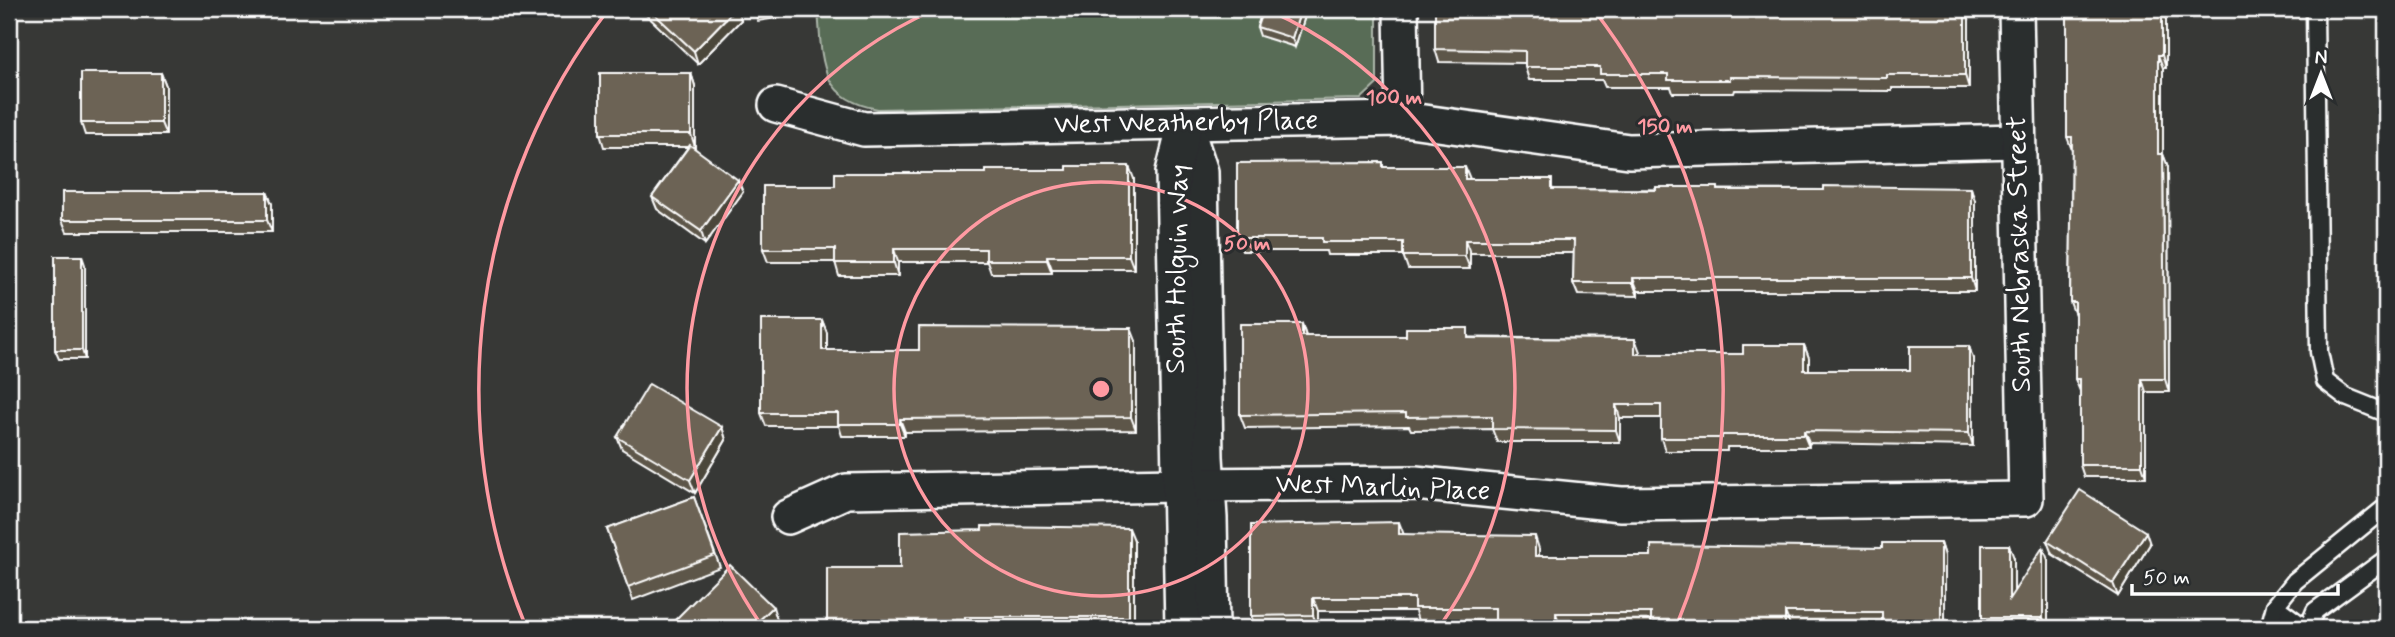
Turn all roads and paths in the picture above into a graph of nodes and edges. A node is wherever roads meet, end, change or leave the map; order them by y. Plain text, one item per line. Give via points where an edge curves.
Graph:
1 (1401, 9) edge
2 (2016, 9) edge
3 (2315, 9) edge
4 (776, 105) dead end
5 (1403, 119) junction
6 (1185, 124) junction
7 (2017, 141) junction
8 (2386, 413) edge
9 (1193, 485) junction
10 (2026, 499) joint
11 (2386, 507) edge
12 (788, 517) dead end
13 (2386, 559) edge
14 (2275, 606) junction
15 (1182, 628) edge
16 (1212, 628) edge
17 (2269, 628) edge
18 (2306, 628) edge

1 - 5 street
2 - 7 street, South Nebraska Street
3 - 8 lane via 2319,352 2325,381 2346,397
4 - 6 street, West Weatherby Place via 864,129
5 - 6 street, West Weatherby Place
5 - 7 street, West Weatherby Place via 1629,151
6 - 9 street, South Holguin Way via 1173,172
7 - 10 street, South Nebraska Street
9 - 10 street, West Marlin Place via 1415,483 1621,504
9 - 12 street, West Marlin Place via 846,491
9 - 15 street, South Holguin Way
9 - 16 street, South Holguin Way via 1210,518
11 - 14 lane via 2295,581
13 - 18 lane via 2315,611
14 - 17 lane
14 - 18 lane

